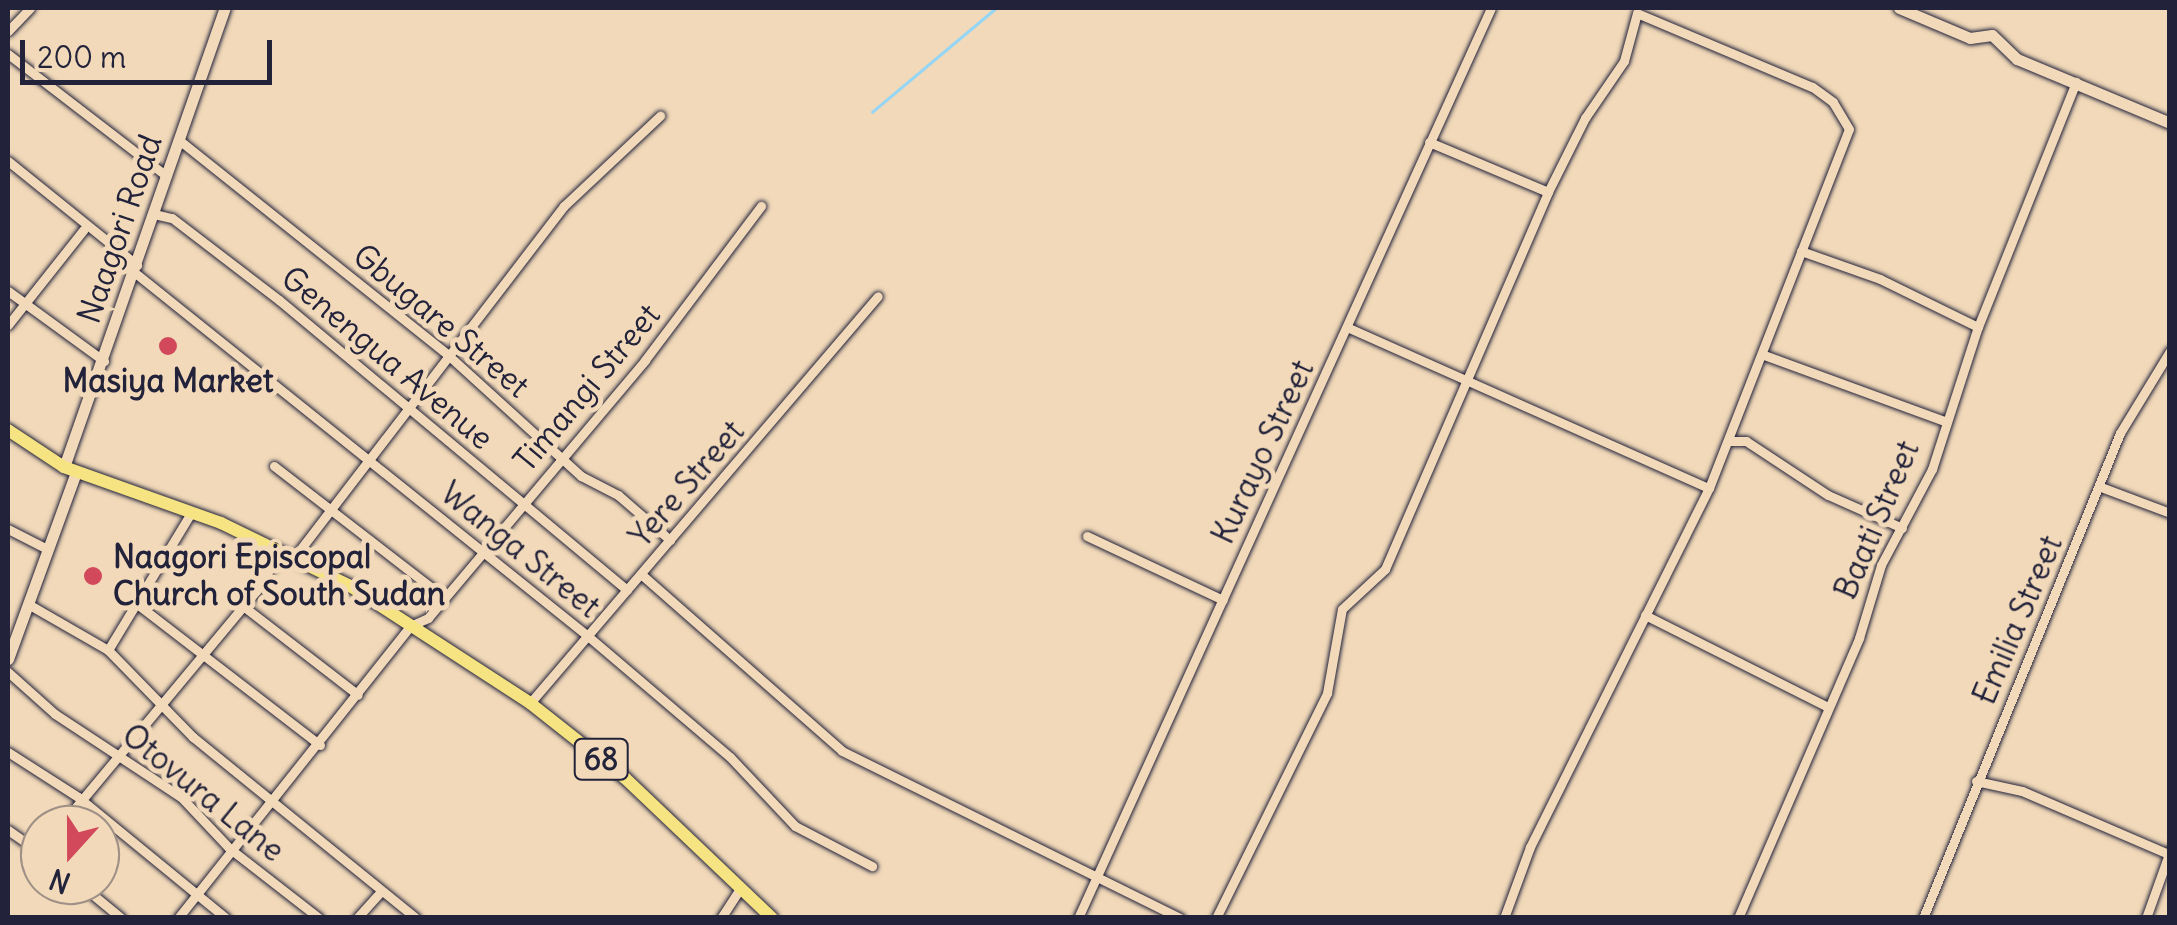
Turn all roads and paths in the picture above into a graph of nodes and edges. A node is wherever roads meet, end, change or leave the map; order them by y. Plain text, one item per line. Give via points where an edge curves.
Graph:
1 (30, 8) edge
2 (224, 8) edge
3 (1491, 8) edge
4 (1899, 8) edge
5 (8, 31) edge
6 (8, 54) edge
7 (2076, 82) junction
8 (660, 116) dead end
9 (2170, 124) edge
10 (179, 140) junction
11 (1430, 142) junction
12 (8, 162) edge
13 (166, 175) junction
14 (1548, 192) junction
15 (761, 206) dead end
16 (154, 214) junction
17 (84, 229) junction
18 (1800, 251) junction
19 (136, 269) junction
20 (8, 290) edge
21 (878, 296) dead end
22 (26, 302) junction
23 (8, 325) edge
24 (1978, 327) junction
25 (1348, 328) junction
26 (2170, 351) edge
27 (448, 355) junction
28 (1764, 355) junction
29 (104, 360) junction
30 (1462, 380) junction
31 (405, 406) junction
32 (1944, 421) junction
33 (8, 430) edge
34 (1729, 441) junction
35 (560, 455) junction
36 (366, 456) junction
37 (274, 466) dead end
38 (70, 469) junction
39 (2101, 487) junction
40 (1709, 488) junction
41 (523, 504) junction
42 (328, 508) junction
43 (2170, 512) edge
44 (192, 513) junction
45 (1902, 528) junction
46 (8, 530) edge
47 (1088, 536) dead end
48 (670, 540) junction
49 (46, 549) junction
50 (289, 552) junction
51 (480, 552) junction
52 (642, 575) junction
53 (627, 590) junction
54 (445, 598) junction
55 (1223, 600) junction
56 (28, 604) junction
57 (137, 604) junction
58 (243, 606) junction
59 (1645, 615) junction
60 (410, 626) junction
61 (589, 637) junction
62 (108, 650) junction
63 (199, 657) junction
64 (8, 659) edge
65 (8, 672) edge
66 (358, 695) junction
67 (530, 702) junction
68 (159, 704) junction
69 (1826, 706) junction
70 (320, 745) junction
71 (118, 751) junction
72 (8, 752) edge
73 (1976, 781) junction
74 (272, 798) junction
75 (81, 801) junction
76 (78, 805) edge
77 (229, 848) junction
78 (2169, 852) edge
79 (872, 866) dead end
80 (1096, 880) junction
81 (381, 891) junction
82 (738, 892) junction
83 (197, 895) junction
84 (178, 918) edge
85 (226, 918) edge
86 (320, 918) edge
87 (357, 918) edge
88 (416, 918) edge
89 (721, 918) edge
90 (772, 918) edge
91 (1078, 918) edge
92 (1180, 918) edge
93 (1216, 918) edge
94 (1504, 918) edge
95 (1738, 918) edge
96 (1924, 918) edge
97 (2146, 918) edge

1 - 5 street
2 - 10 street, Naagori Road
3 - 11 street, Kurayo Street
4 - 7 street via 1970,38 1992,35 2017,59
6 - 13 street
7 - 9 street
7 - 24 street, Baati Street
8 - 27 street via 564,206
10 - 13 street, Naagori Road
10 - 27 street, Gbugare Street
11 - 14 street
11 - 25 street, Kurayo Street
12 - 17 street, Wanga Street
13 - 16 street, Naagori Road
14 - 18 street via 1624,60 1637,13 1834,102 1848,129
14 - 30 street
15 - 35 street, Timangi Street via 645,360
16 - 19 street, Naagori Road
16 - 31 street, Genengua Avenue via 172,218
17 - 19 street, Wanga Street
17 - 22 street
18 - 24 street via 1880,279
18 - 28 street
19 - 29 street, Naagori Road
19 - 36 street, Wanga Street
20 - 22 street
21 - 48 street, Yere Street
22 - 23 street
22 - 29 street
24 - 32 street, Baati Street
25 - 30 street
25 - 55 street, Kurayo Street
26 - 39 street, Emilia Street via 2133,407
27 - 31 street
27 - 35 street, Gbugare Street
28 - 32 street
28 - 34 street
29 - 38 street, Naagori Road
30 - 40 street
30 - 93 street via 1385,570 1342,610 1327,693
31 - 36 street
31 - 41 street, Genengua Avenue
32 - 45 street, Baati Street via 1932,469
33 - 38 main road, 68
34 - 40 street
34 - 45 street via 1746,440 1828,494
35 - 41 street, Timangi Street
35 - 48 street, Gbugare Street
36 - 42 street
36 - 51 street, Wanga Street
37 - 42 street
38 - 44 main road, 68
38 - 49 street, Naagori Road
39 - 43 street
39 - 73 street, Emilia Street
40 - 59 street
41 - 51 street, Timangi Street
41 - 53 street, Genengua Avenue
42 - 50 street
42 - 54 street
44 - 50 main road, 68
44 - 57 street
45 - 69 street, Baati Street
46 - 49 street
47 - 55 street
48 - 52 street, Yere Street
49 - 56 street, Naagori Road
50 - 58 street
50 - 60 main road, 68
51 - 54 street, Timangi Street
51 - 61 street, Wanga Street
52 - 53 street, Yere Street
52 - 80 street via 842,750
53 - 61 street, Yere Street
54 - 60 street, Timangi Street
55 - 80 street, Kurayo Street
56 - 62 street
56 - 64 street, Naagori Road
57 - 62 street
57 - 63 street
58 - 63 street
58 - 66 street
59 - 69 street
59 - 94 street via 1530,846
60 - 66 street, Timangi Street
60 - 67 main road, 68
61 - 67 street, Yere Street
61 - 79 street, Wanga Street via 730,757 795,826
62 - 68 street
63 - 68 street
63 - 70 street
65 - 71 street, Otovura Lane via 55,714
66 - 70 street, Timangi Street
67 - 82 main road, 68 via 636,788
68 - 71 street
68 - 74 street
69 - 95 street, Baati Street
70 - 74 street, Timangi Street
71 - 75 street
71 - 77 street, Otovura Lane via 181,797
72 - 75 street
73 - 78 street via 2022,791
73 - 96 street, Emilia Street
74 - 77 street, Timangi Street
74 - 81 street
75 - 76 street
75 - 83 street
77 - 83 street, Timangi Street
77 - 86 street, Otovura Lane
78 - 97 street
80 - 91 street, Kurayo Street
80 - 92 street
81 - 87 street
81 - 88 street
82 - 89 street
82 - 90 main road, 68
83 - 84 street, Timangi Street
83 - 85 street

